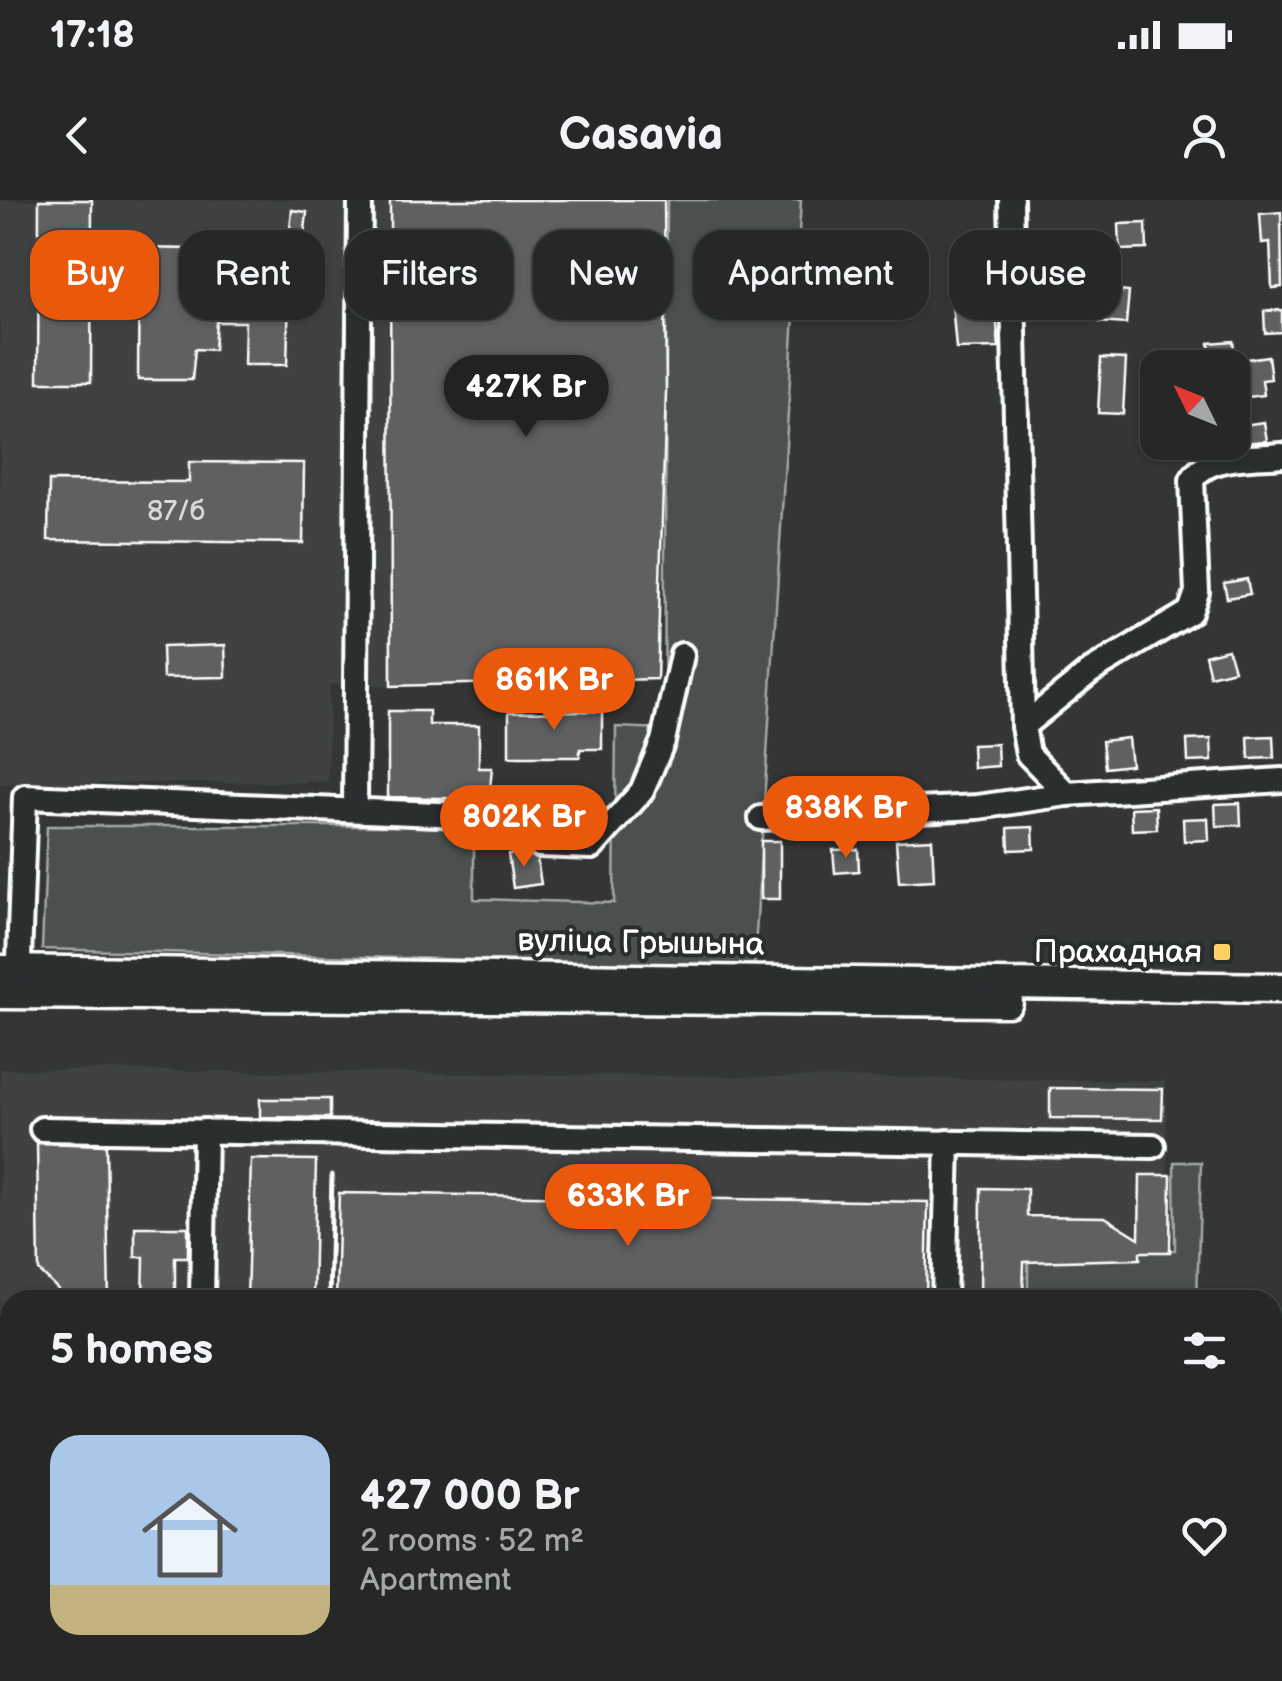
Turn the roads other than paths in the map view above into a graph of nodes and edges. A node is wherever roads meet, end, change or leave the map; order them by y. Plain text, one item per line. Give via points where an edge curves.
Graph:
1 (360, 200) edge
2 (1011, 200) edge
3 (1282, 454) edge
4 (682, 655) dead end
5 (1023, 726) junction
6 (1282, 780) edge
7 (1067, 794) junction
8 (0, 796) edge
9 (25, 797) junction
10 (355, 808) junction
11 (761, 818) dead end
12 (11, 863) edge
13 (9, 982) edge
14 (1282, 988) edge
15 (1282, 1006) edge
16 (42, 1128) dead end
17 (205, 1131) junction
18 (948, 1142) junction
19 (1153, 1146) dead end
20 (202, 1290) edge
21 (944, 1290) edge

1 - 10 street
2 - 5 street
3 - 5 street via 1198,469 1192,480 1197,592 1190,612 1091,671
4 - 10 street via 663,741 642,791 592,847 540,845 486,816
5 - 7 street via 1028,754
6 - 7 street
7 - 11 street via 978,807
8 - 9 street
9 - 10 street
9 - 12 street
12 - 13 street
13 - 14 main road, вуліца Грышына
13 - 15 main road, вуліца Грышына
16 - 17 street
17 - 18 street
17 - 20 street
18 - 19 street
18 - 21 street

